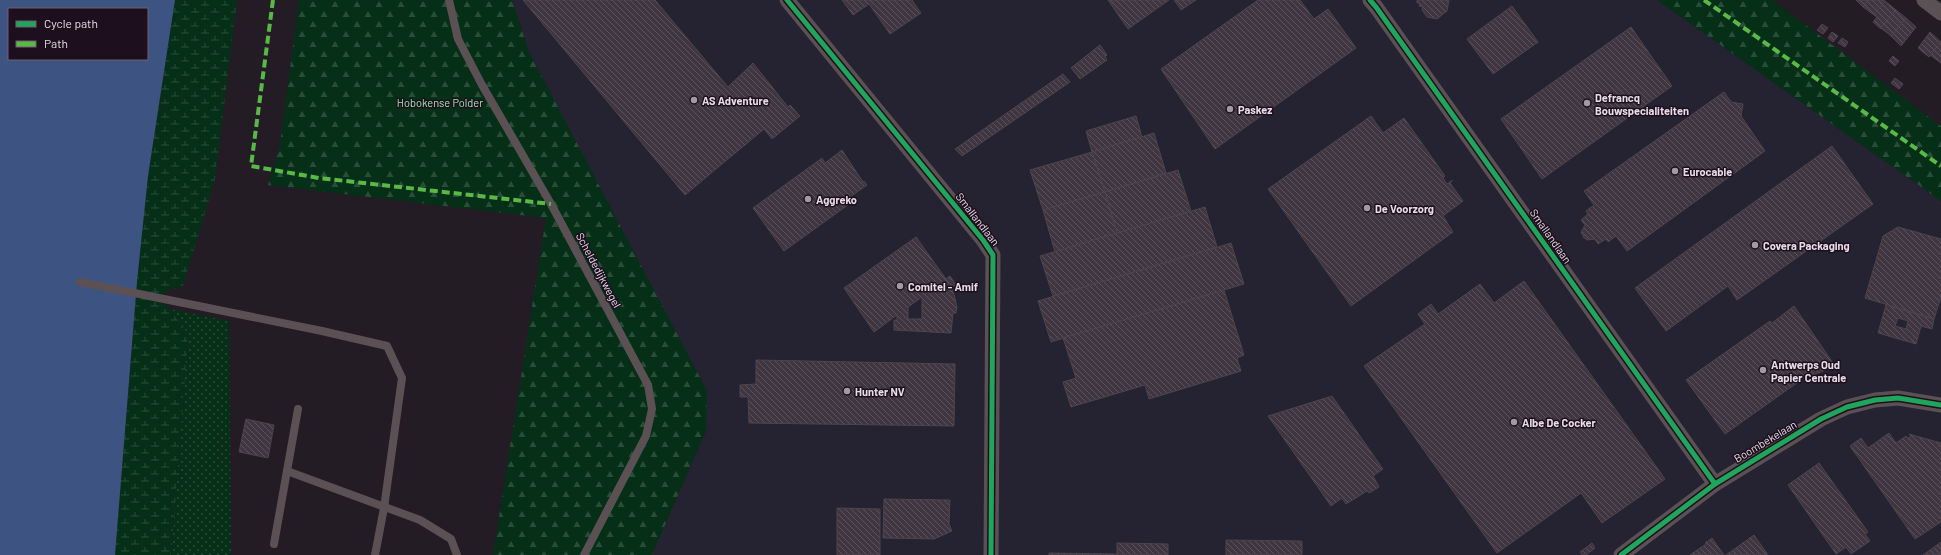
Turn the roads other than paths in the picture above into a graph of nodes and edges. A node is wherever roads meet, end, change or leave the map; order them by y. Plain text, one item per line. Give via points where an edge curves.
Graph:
1 (449, 0) edge
2 (787, 0) edge
3 (1370, 0) edge
4 (1924, 0) edge
5 (1941, 13) edge
6 (80, 282) dead end
7 (1941, 405) edge
8 (298, 409) dead end
9 (287, 470) junction
10 (1715, 484) junction
11 (384, 508) junction
12 (274, 544) dead end
13 (375, 555) edge
14 (457, 555) edge
15 (584, 555) edge
16 (991, 555) edge
17 (1621, 555) edge

1 - 15 lane, Scheldedijkwegel via 458,39 551,204 648,385 652,409 646,436
2 - 16 street, Smallandlaan via 993,255
3 - 10 street, Smallandlaan
4 - 5 street
6 - 11 lane via 322,330 387,346 402,378
7 - 10 street, Boombekelaan via 1898,398 1875,400 1847,407 1821,419
8 - 9 lane
9 - 11 lane
9 - 12 lane
10 - 17 street, Boombekelaan
11 - 13 lane
11 - 14 lane via 420,520 451,539

